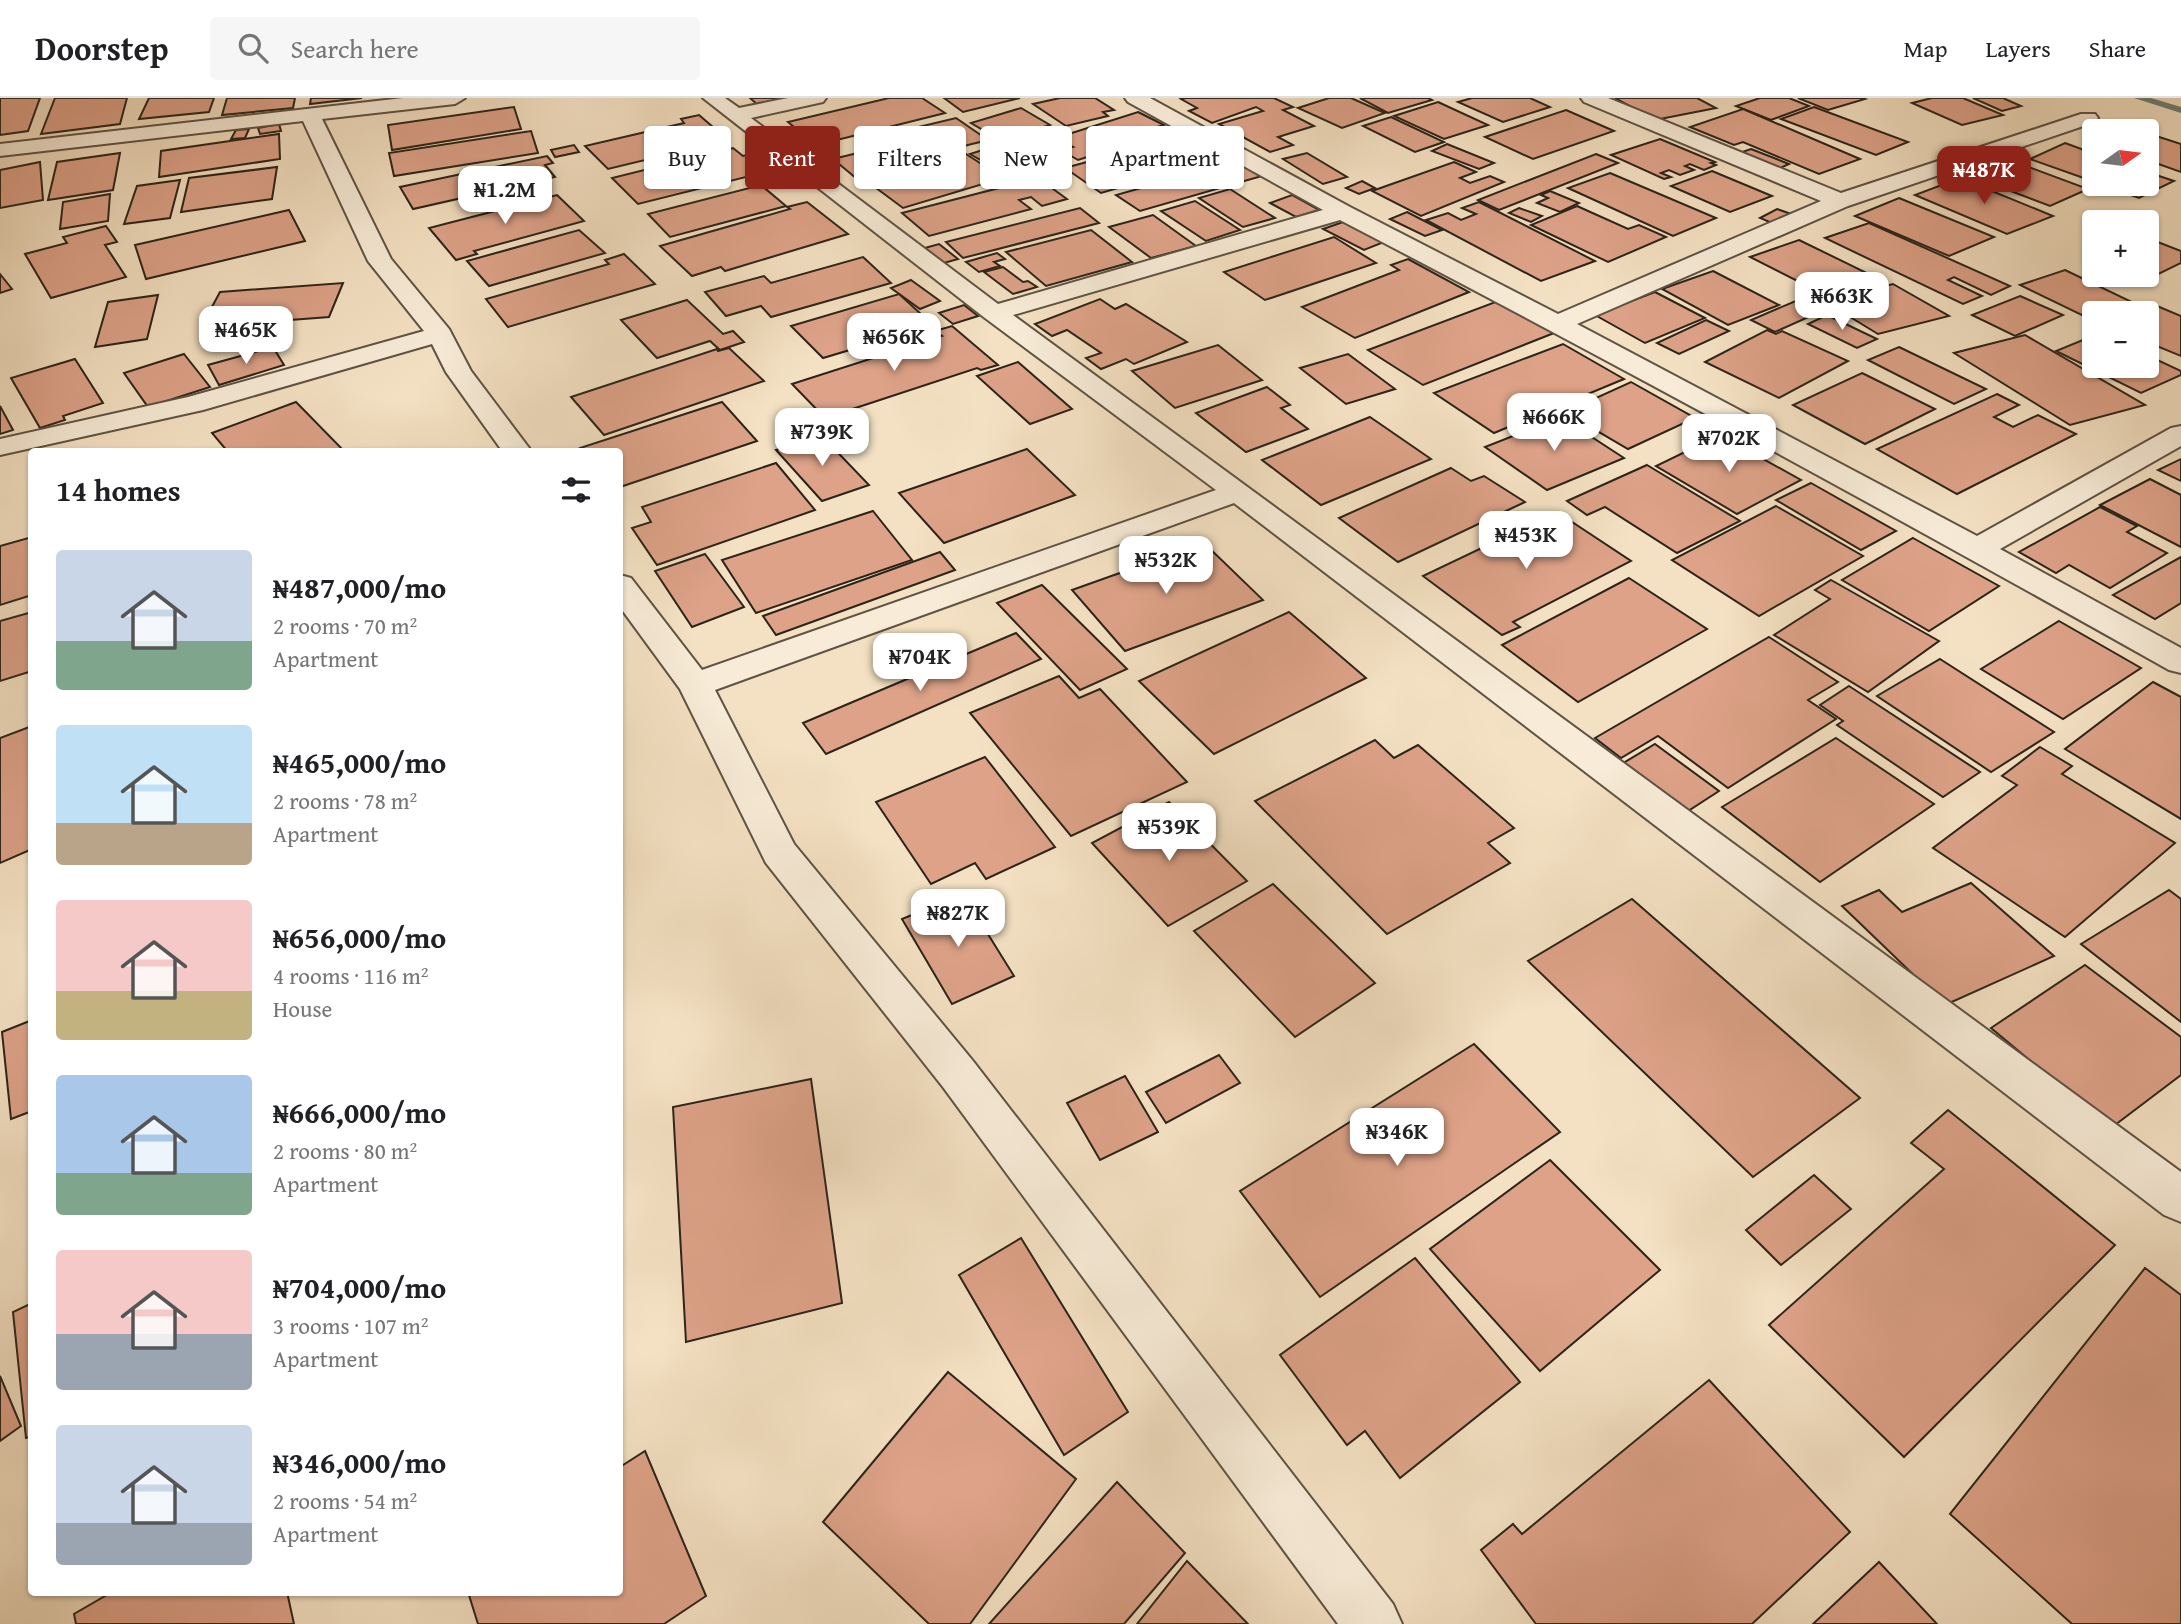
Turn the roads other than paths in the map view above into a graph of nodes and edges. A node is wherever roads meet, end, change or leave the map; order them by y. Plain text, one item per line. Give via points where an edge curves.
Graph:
1 (455, 98) edge
2 (816, 98) edge
3 (1135, 98) edge
4 (1591, 98) edge
5 (2066, 103) dead end
6 (724, 107) edge
7 (309, 114) junction
8 (0, 150) edge
9 (1840, 201) junction
10 (1342, 212) junction
11 (994, 313) junction
12 (1557, 323) junction
13 (440, 334) junction
14 (2181, 434) edge
15 (0, 447) edge
16 (515, 448) edge
17 (1238, 492) junction
18 (1977, 549) junction
19 (623, 589) edge
20 (2181, 662) edge
21 (695, 685) junction
22 (2181, 1200) edge
23 (1373, 1624) edge

1 - 7 street
2 - 6 street
3 - 10 street
4 - 9 street
5 - 9 street via 2088,117
6 - 11 street
7 - 8 street
7 - 13 street via 380,261
9 - 12 street
10 - 11 street
10 - 12 street
11 - 17 street
12 - 18 street
13 - 15 street via 193,404
13 - 16 street via 458,372
14 - 18 street
17 - 21 street
17 - 22 street
18 - 20 street
19 - 21 street
21 - 23 street via 780,853 966,1085

